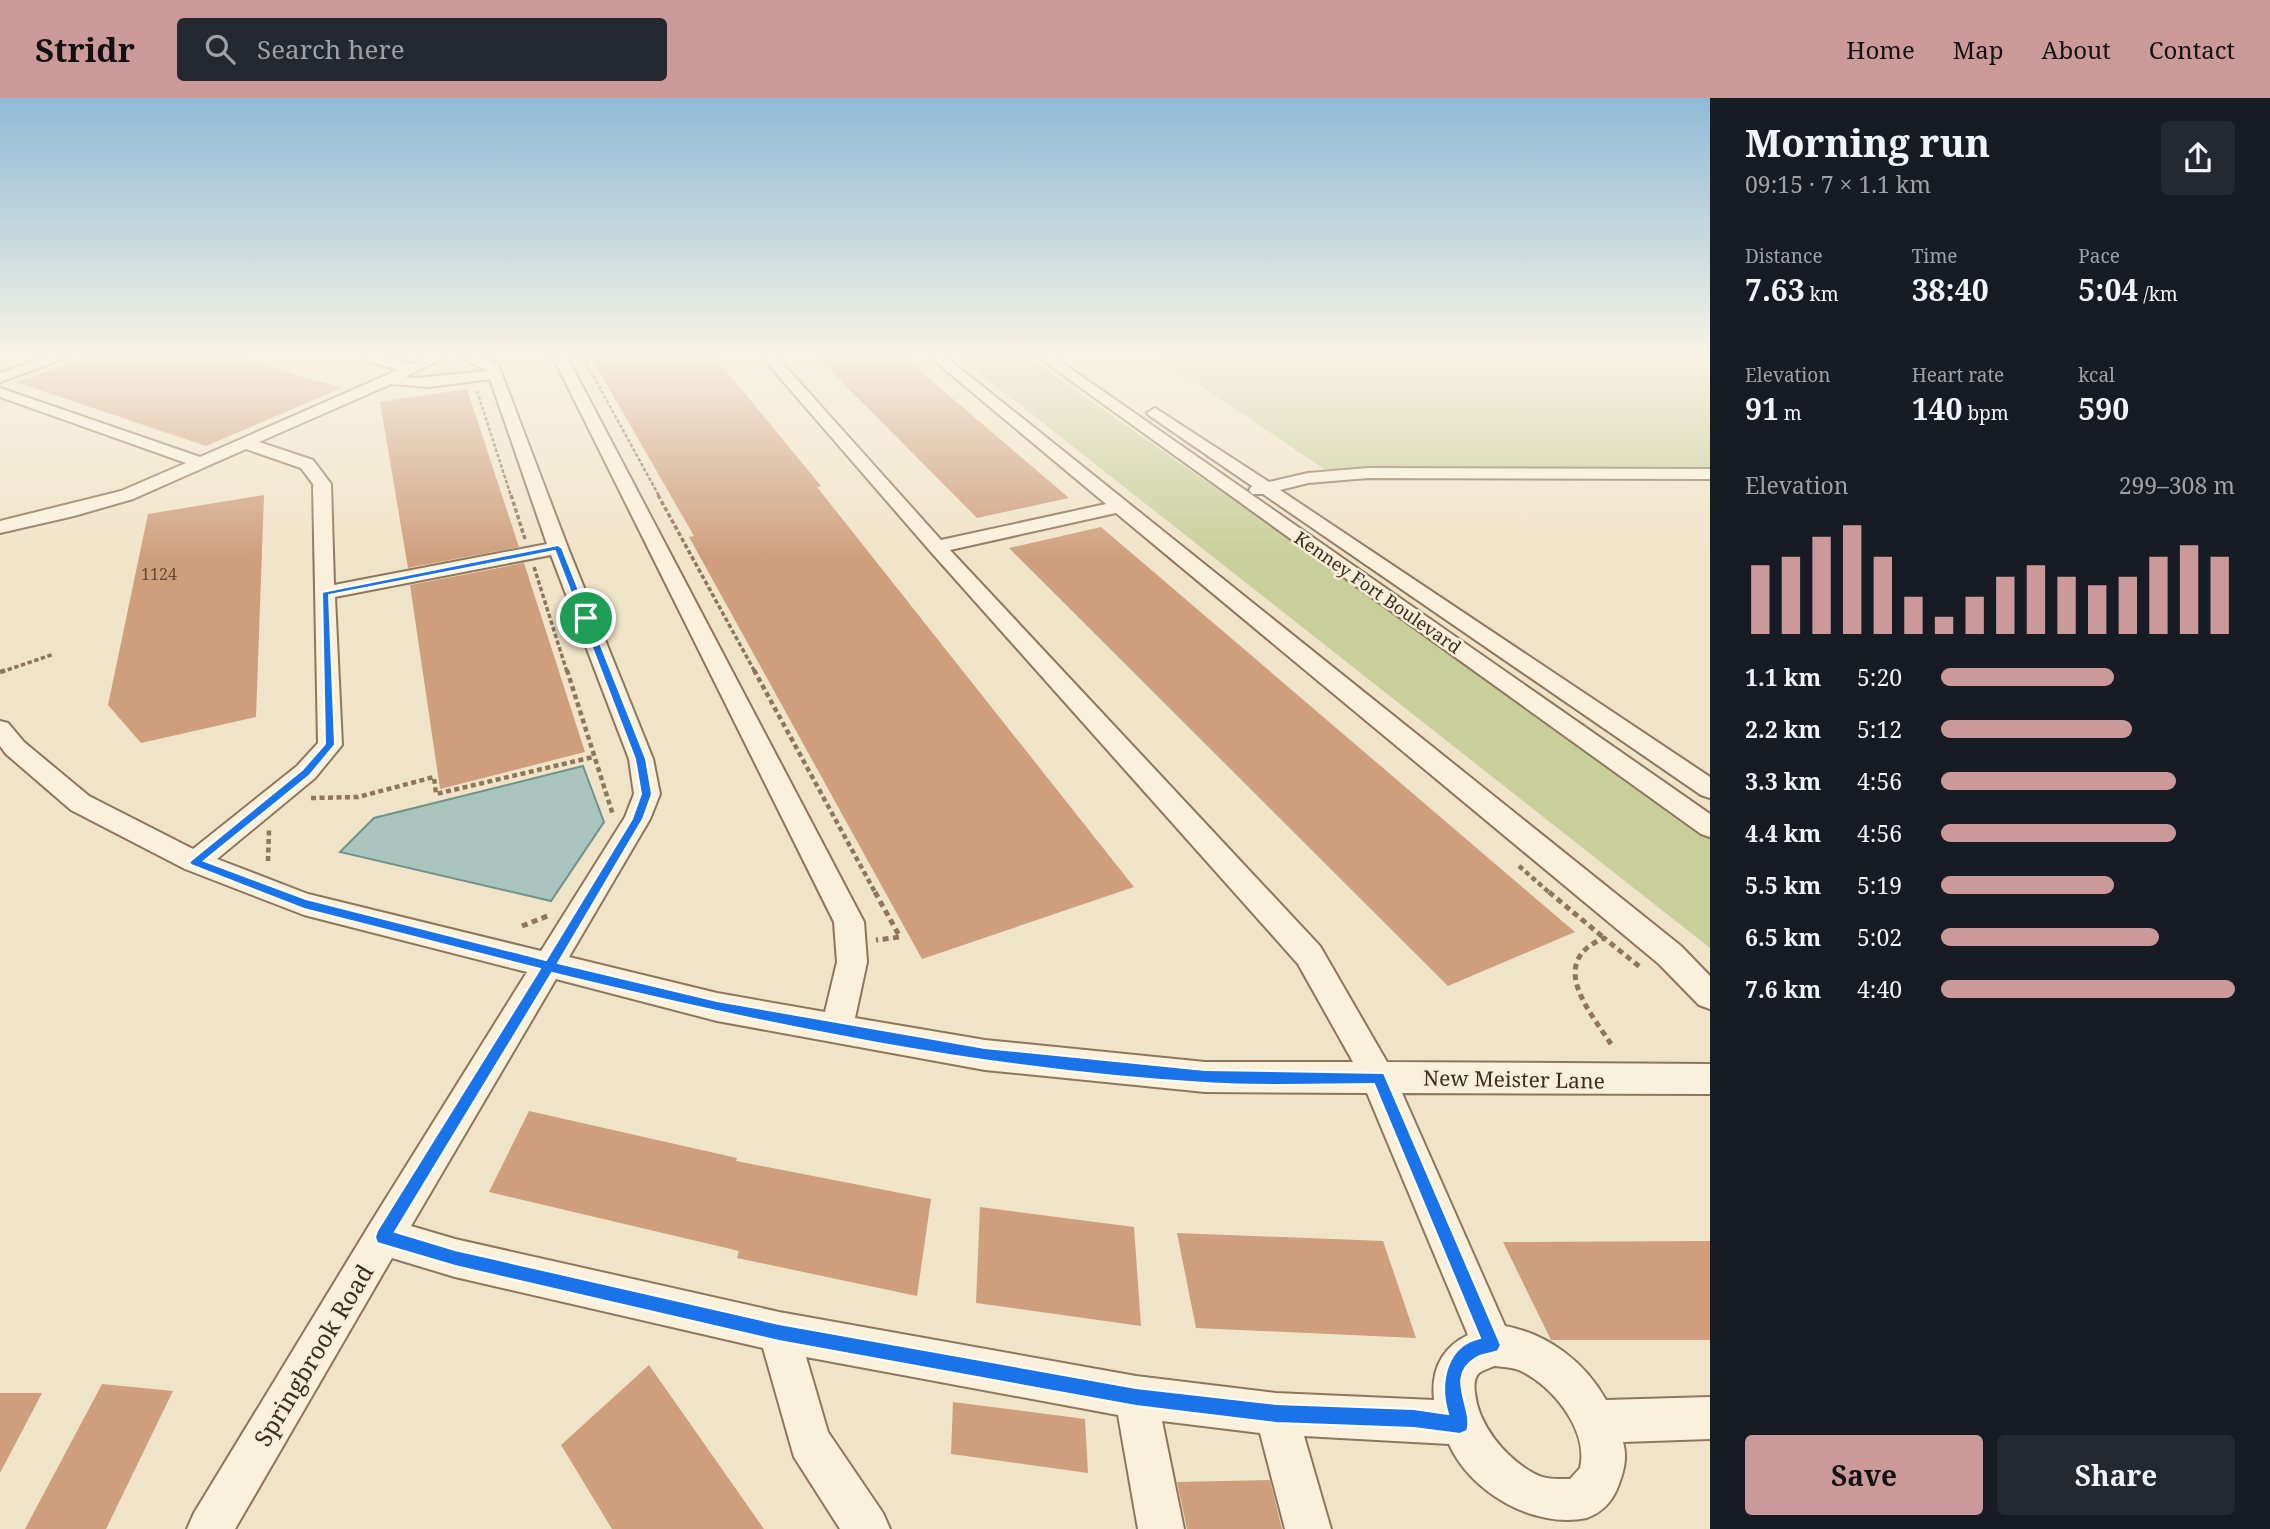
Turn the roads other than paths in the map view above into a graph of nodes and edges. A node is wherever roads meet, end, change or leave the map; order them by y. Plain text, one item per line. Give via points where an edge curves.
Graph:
1 (90, 424) edge
2 (288, 424) edge
3 (513, 424) edge
4 (594, 424) edge
5 (828, 424) edge
6 (1019, 424) edge
7 (1140, 424) edge
8 (1172, 424) edge
9 (245, 443) junction
10 (202, 463) junction
11 (1710, 474) edge
12 (1266, 487) junction
13 (1241, 495) junction
14 (1121, 506) junction
15 (0, 527) edge
16 (937, 547) junction
17 (558, 548) junction
18 (325, 593) junction
19 (0, 729) edge
20 (1710, 789) edge
21 (1710, 827) edge
22 (195, 862) junction
23 (549, 966) junction
24 (1710, 996) edge
25 (837, 1028) junction
26 (1379, 1078) junction
27 (1710, 1080) edge
28 (383, 1237) junction
29 (779, 1332) junction
30 (1492, 1345) junction
31 (1136, 1397) junction
32 (1276, 1413) junction
33 (1710, 1418) edge
34 (1595, 1422) junction
35 (1460, 1424) junction
36 (210, 1529) edge
37 (867, 1529) edge
38 (1161, 1529) edge
39 (1308, 1529) edge

1 - 10 street
2 - 9 street
3 - 17 street, Springbrook Road
4 - 25 street via 849,922 853,954
5 - 16 street
6 - 14 street
7 - 13 street, Kenney Fort Boulevard
8 - 12 street, Kenney Fort Boulevard
9 - 10 street
9 - 18 street via 307,464 322,484
10 - 15 street via 127,495
11 - 12 street via 1381,472
12 - 13 street
12 - 20 street, Kenney Fort Boulevard
13 - 21 street, Kenney Fort Boulevard
14 - 16 street
14 - 24 street via 1670,955
16 - 26 street via 1309,955
17 - 18 street
17 - 23 street, Springbrook Road via 641,759 647,794 637,819
18 - 22 street via 330,745 306,772
19 - 22 street, New Meister Lane via 15,748 80,803
22 - 23 street, New Meister Lane via 304,904
23 - 25 street, New Meister Lane via 717,1007
23 - 28 street, Springbrook Road
25 - 26 street, New Meister Lane via 985,1055 1205,1077
26 - 27 street, New Meister Lane
26 - 30 street
28 - 29 street via 455,1258
28 - 36 street, Springbrook Road
29 - 31 street
29 - 37 street via 809,1442
30 - 34 street via 1538,1357 1580,1396
30 - 35 street via 1473,1349 1460,1360 1453,1378
31 - 32 street
31 - 38 street
32 - 35 street
32 - 39 street
33 - 34 street
34 - 35 street via 1603,1448 1602,1472 1592,1490 1574,1501 1550,1502 1523,1492 1498,1475

